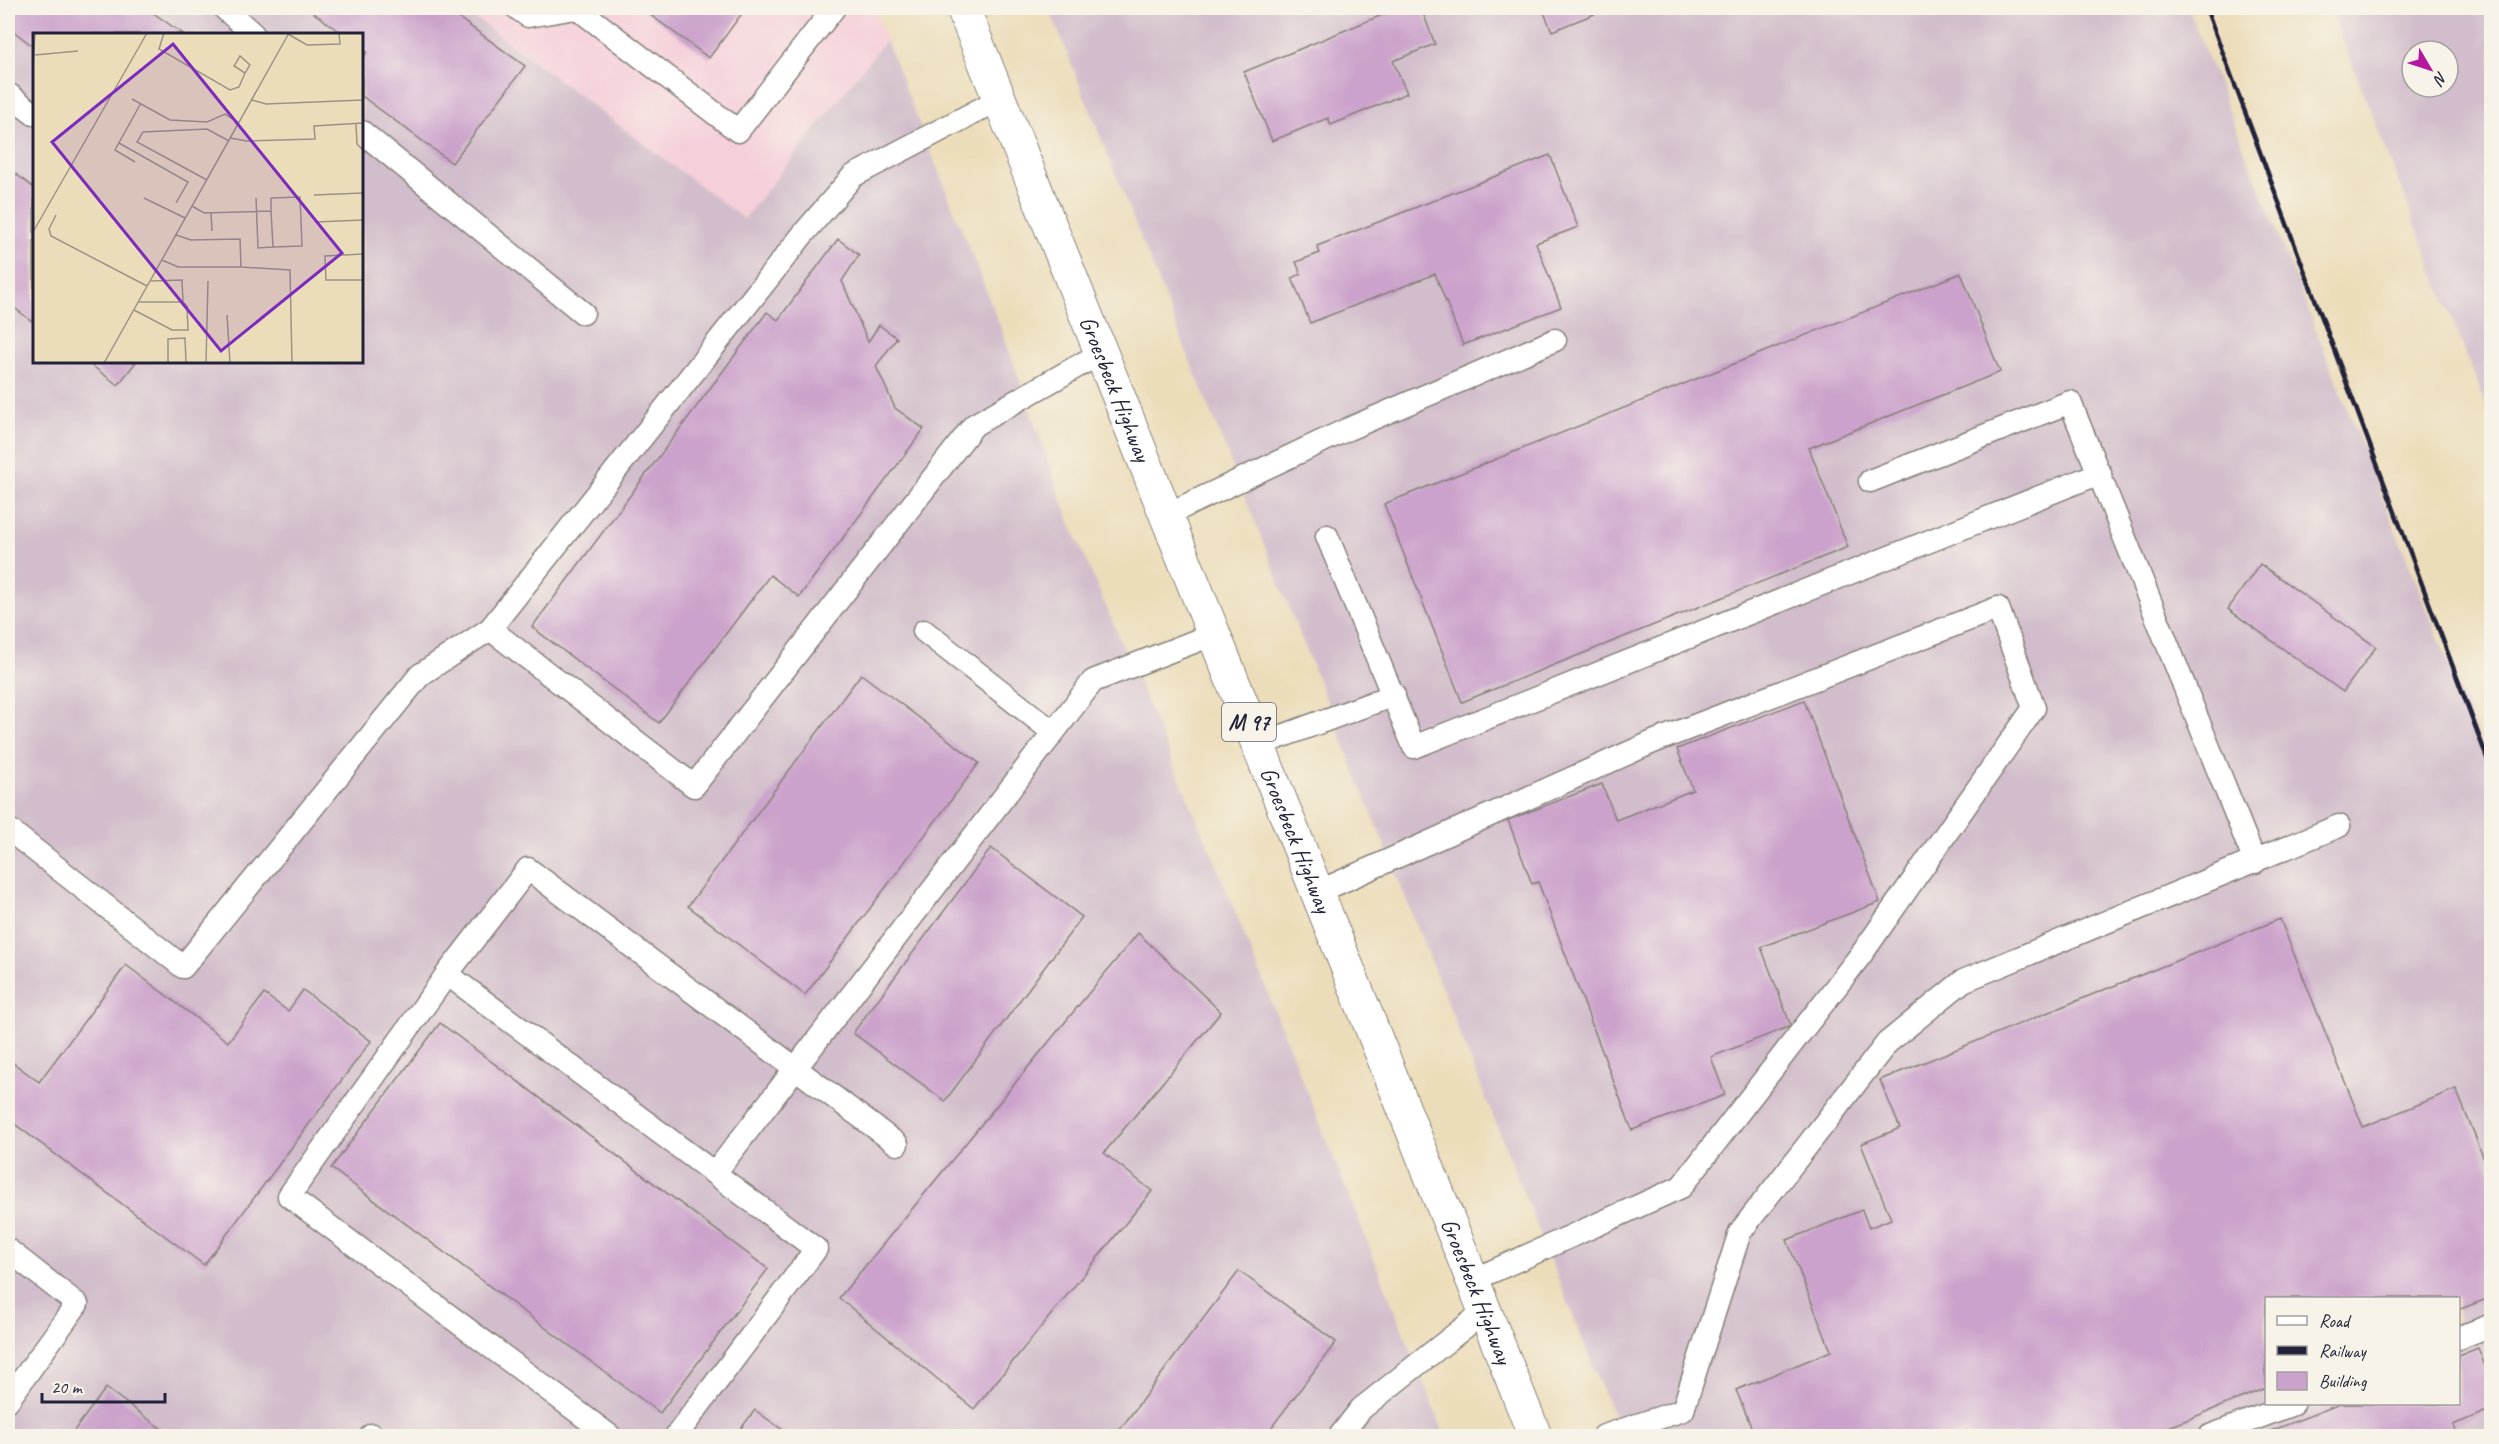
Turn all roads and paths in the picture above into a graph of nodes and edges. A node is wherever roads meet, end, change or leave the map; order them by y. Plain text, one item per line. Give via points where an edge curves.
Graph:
1 (224, 8) edge
2 (517, 8) edge
3 (576, 8) edge
4 (834, 8) edge
5 (963, 8) edge
6 (252, 33) edge
7 (8, 94) edge
8 (1000, 99) junction
9 (33, 113) edge
10 (363, 133) edge
11 (583, 313) dead end
12 (1555, 340) dead end
13 (1101, 353) junction
14 (2100, 473) junction
15 (1870, 481) dead end
16 (1166, 515) junction
17 (1327, 536) dead end
18 (490, 629) junction
19 (924, 631) dead end
20 (1214, 634) junction
21 (1394, 695) junction
22 (1053, 732) junction
23 (1258, 745) junction
24 (2338, 826) dead end
25 (8, 829) edge
26 (2255, 862) junction
27 (1318, 892) junction
28 (447, 974) junction
29 (795, 1067) junction
30 (897, 1144) dead end
31 (715, 1173) junction
32 (8, 1250) edge
33 (1473, 1280) junction
34 (1485, 1311) junction
35 (2492, 1325) edge
36 (2460, 1337) edge
37 (8, 1400) edge
38 (2291, 1405) edge
39 (610, 1437) edge
40 (676, 1437) edge
41 (1340, 1437) edge
42 (1535, 1437) edge
43 (1604, 1437) edge
44 (2210, 1437) edge

1 - 6 lane
2 - 3 lane via 528,16
3 - 4 lane via 738,131
5 - 8 main road, Groesbeck Highway / M 97
7 - 9 lane
8 - 13 main road, Groesbeck Highway / M 97
8 - 18 lane via 853,176
10 - 11 lane
12 - 16 lane via 1346,430
13 - 16 main road, Groesbeck Highway / M 97
13 - 18 lane via 974,425 694,786
14 - 15 lane via 2070,402
14 - 21 lane via 1414,747
14 - 26 lane
16 - 20 main road, Groesbeck Highway / M 97
17 - 21 lane
18 - 25 lane via 420,675 183,967
19 - 22 lane
20 - 22 lane via 1093,681
20 - 23 main road, Groesbeck Highway / M 97
21 - 23 lane
22 - 29 lane
23 - 27 main road, Groesbeck Highway / M 97
24 - 26 lane
26 - 43 lane via 1963,981 1887,1043 1740,1232 1683,1410
27 - 33 main road, Groesbeck Highway / M 97
27 - 33 lane via 1653,742 1998,608 2034,708 1863,952 1689,1178 1681,1187
28 - 29 lane via 528,869
28 - 31 lane
28 - 39 lane via 289,1196
29 - 30 lane
29 - 31 lane
31 - 40 lane via 816,1249
32 - 37 lane via 77,1304
33 - 34 main road, Groesbeck Highway / M 97
34 - 41 lane via 1361,1409
34 - 42 main road, Groesbeck Highway / M 97
35 - 36 lane
38 - 44 lane

